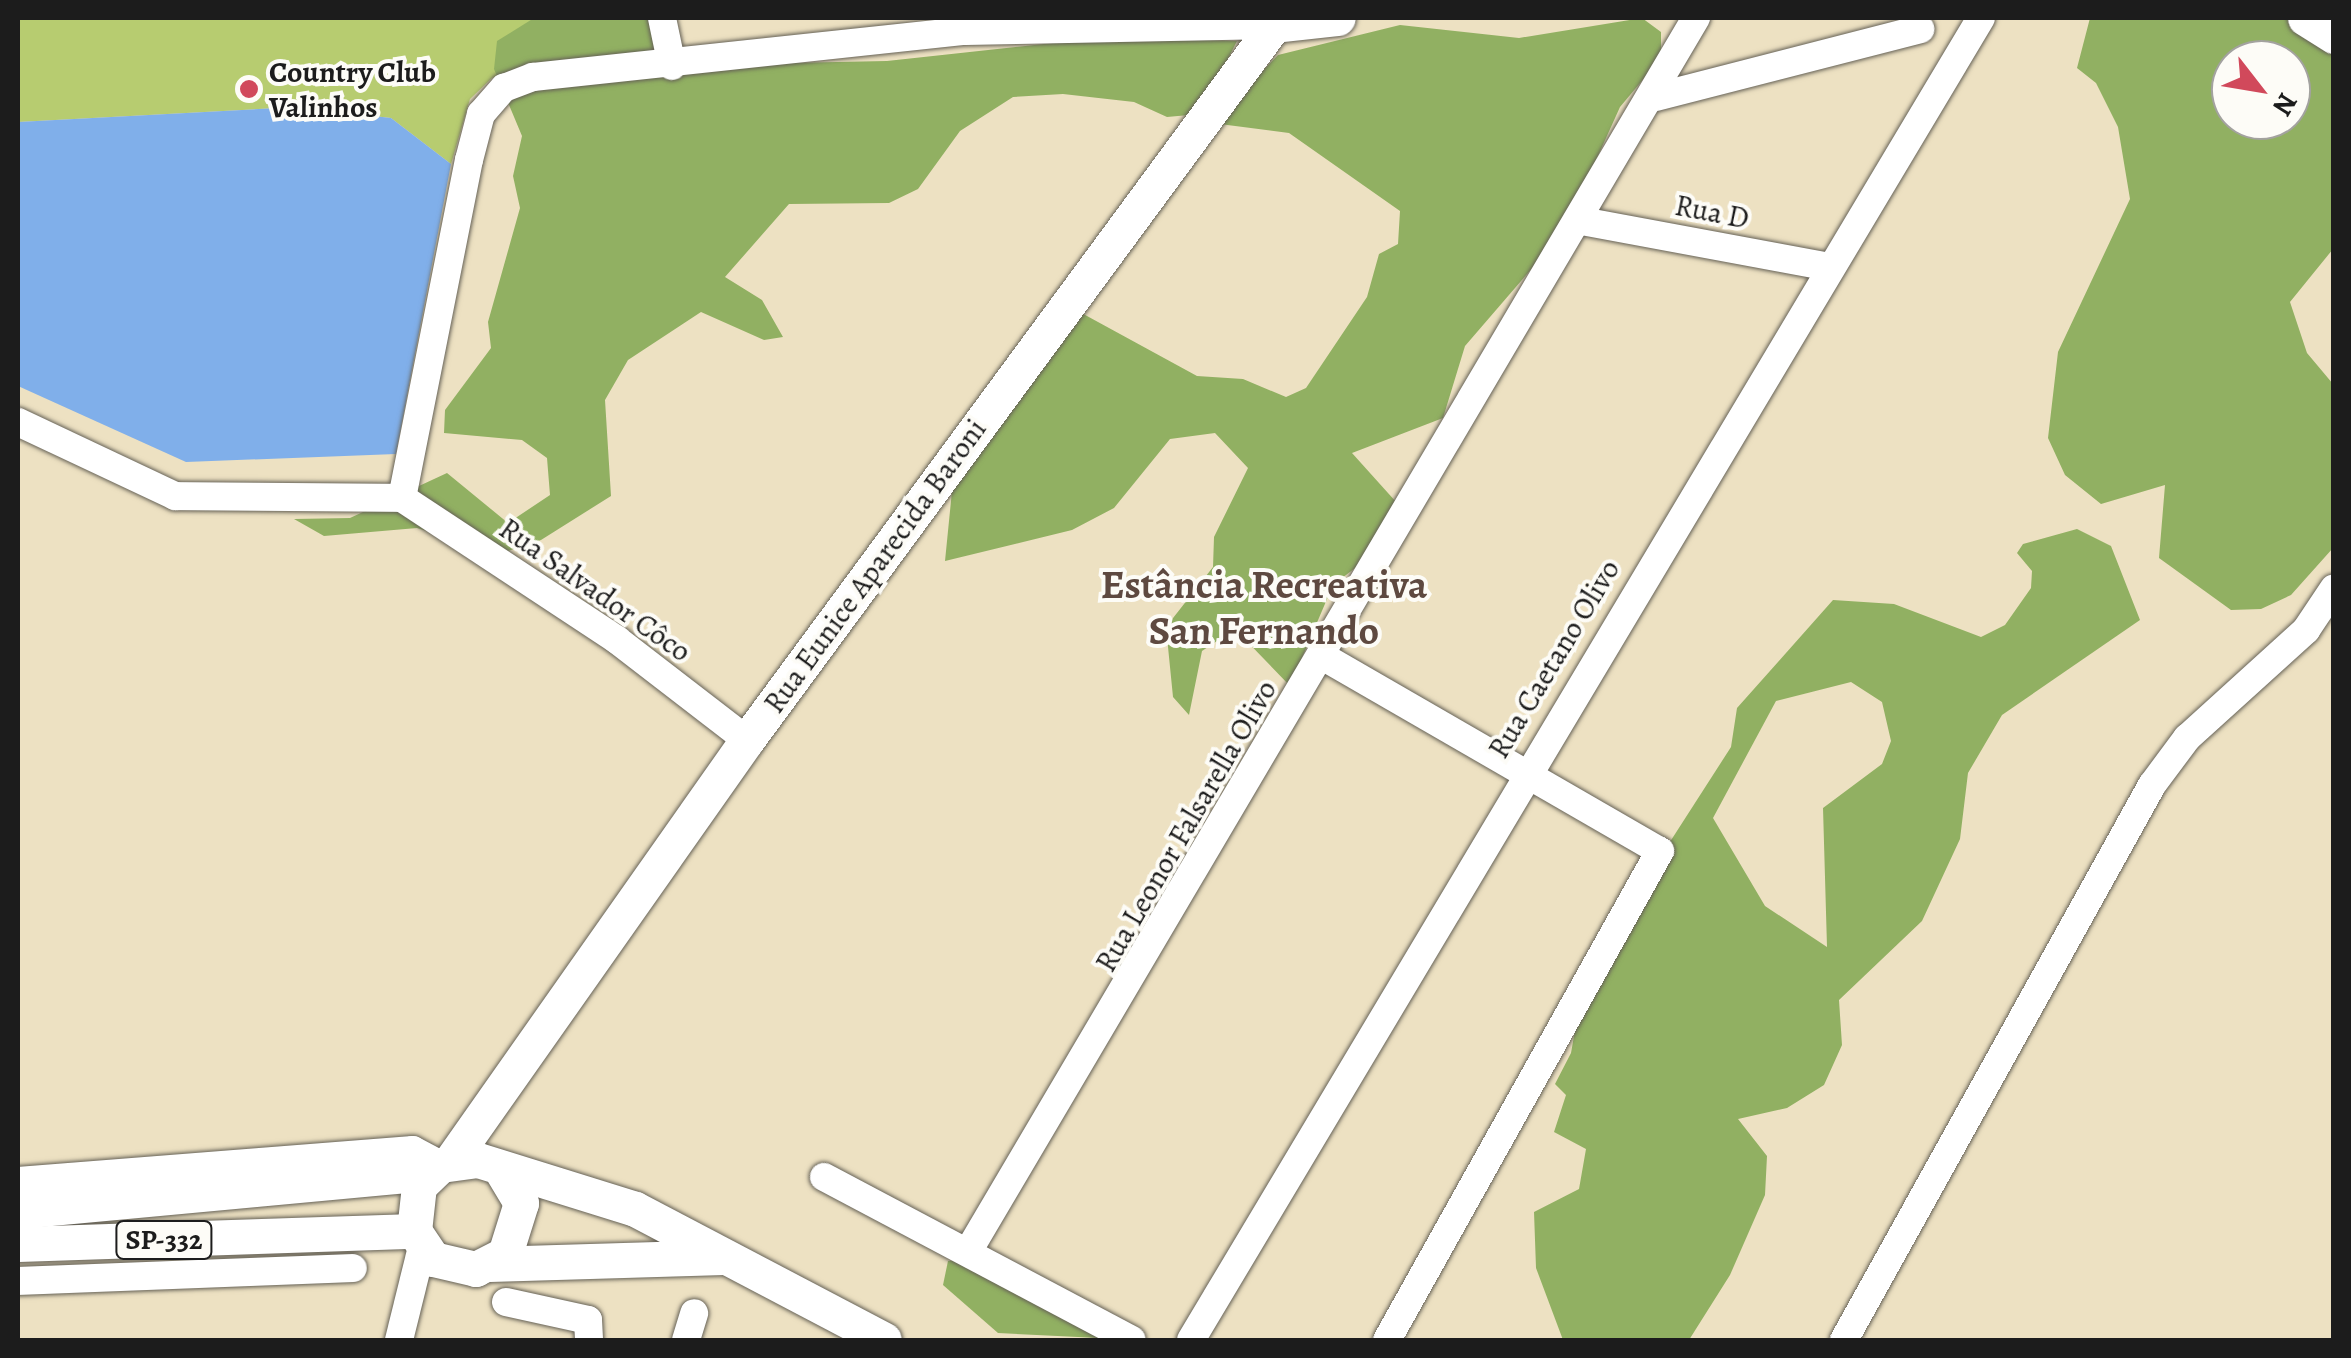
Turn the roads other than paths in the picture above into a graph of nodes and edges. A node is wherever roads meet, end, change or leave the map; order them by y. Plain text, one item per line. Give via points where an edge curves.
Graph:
1 (662, 18) edge
2 (1324, 18) edge
3 (1696, 18) edge
4 (1982, 18) edge
5 (2305, 18) edge
6 (1276, 21) edge
7 (1921, 23) edge
8 (2334, 36) edge
9 (1953, 59) junction
10 (672, 66) junction
11 (1656, 97) junction
12 (1582, 220) junction
13 (1830, 267) junction
14 (18, 422) edge
15 (402, 498) junction
16 (2334, 588) edge
17 (1322, 656) junction
18 (746, 740) junction
19 (1523, 772) junction
20 (460, 1167) junction
21 (824, 1177) dead end
22 (18, 1180) edge
23 (18, 1211) edge
24 (18, 1244) edge
25 (428, 1248) junction
26 (969, 1250) junction
27 (729, 1257) junction
28 (490, 1264) junction
29 (353, 1268) dead end
30 (18, 1281) edge
31 (506, 1302) dead end
32 (398, 1340) edge
33 (590, 1340) edge
34 (884, 1340) edge
35 (1132, 1340) edge
36 (1191, 1340) edge
37 (1388, 1340) edge
38 (1844, 1340) edge

1 - 10 street
2 - 6 main road
3 - 11 street, Rua Leonor Falsarella Olivo
4 - 9 street, Rua Caetano Olivo
5 - 8 main road
6 - 10 street via 965,31
6 - 18 main road, Rua Eunice Aparecida Baroni
7 - 9 street
7 - 11 street
9 - 13 street, Rua Caetano Olivo
10 - 15 street via 532,77 504,88 481,114
11 - 12 street, Rua Leonor Falsarella Olivo
12 - 13 street, Rua D
12 - 17 street, Rua Leonor Falsarella Olivo
13 - 19 street, Rua Caetano Olivo
14 - 15 street via 175,496
15 - 18 street, Rua Salvador Côco via 618,640
16 - 38 street via 2306,630 2186,738 2152,786
17 - 19 street
17 - 26 street, Rua Leonor Falsarella Olivo
18 - 20 main road, Rua Eunice Aparecida Baroni via 478,1119
19 - 36 street, Rua Caetano Olivo
19 - 37 street via 1660,852
20 - 22 street via 413,1150
20 - 23 main road, SP-332
20 - 25 main road via 413,1200
20 - 27 main road, SP-332 via 600,1195
20 - 28 main road via 521,1222
21 - 26 street
24 - 25 main road, SP-332
25 - 28 main road
25 - 32 street
26 - 35 street
27 - 28 main road, SP-332
27 - 34 main road, SP-332
29 - 30 street
31 - 33 street via 588,1320

